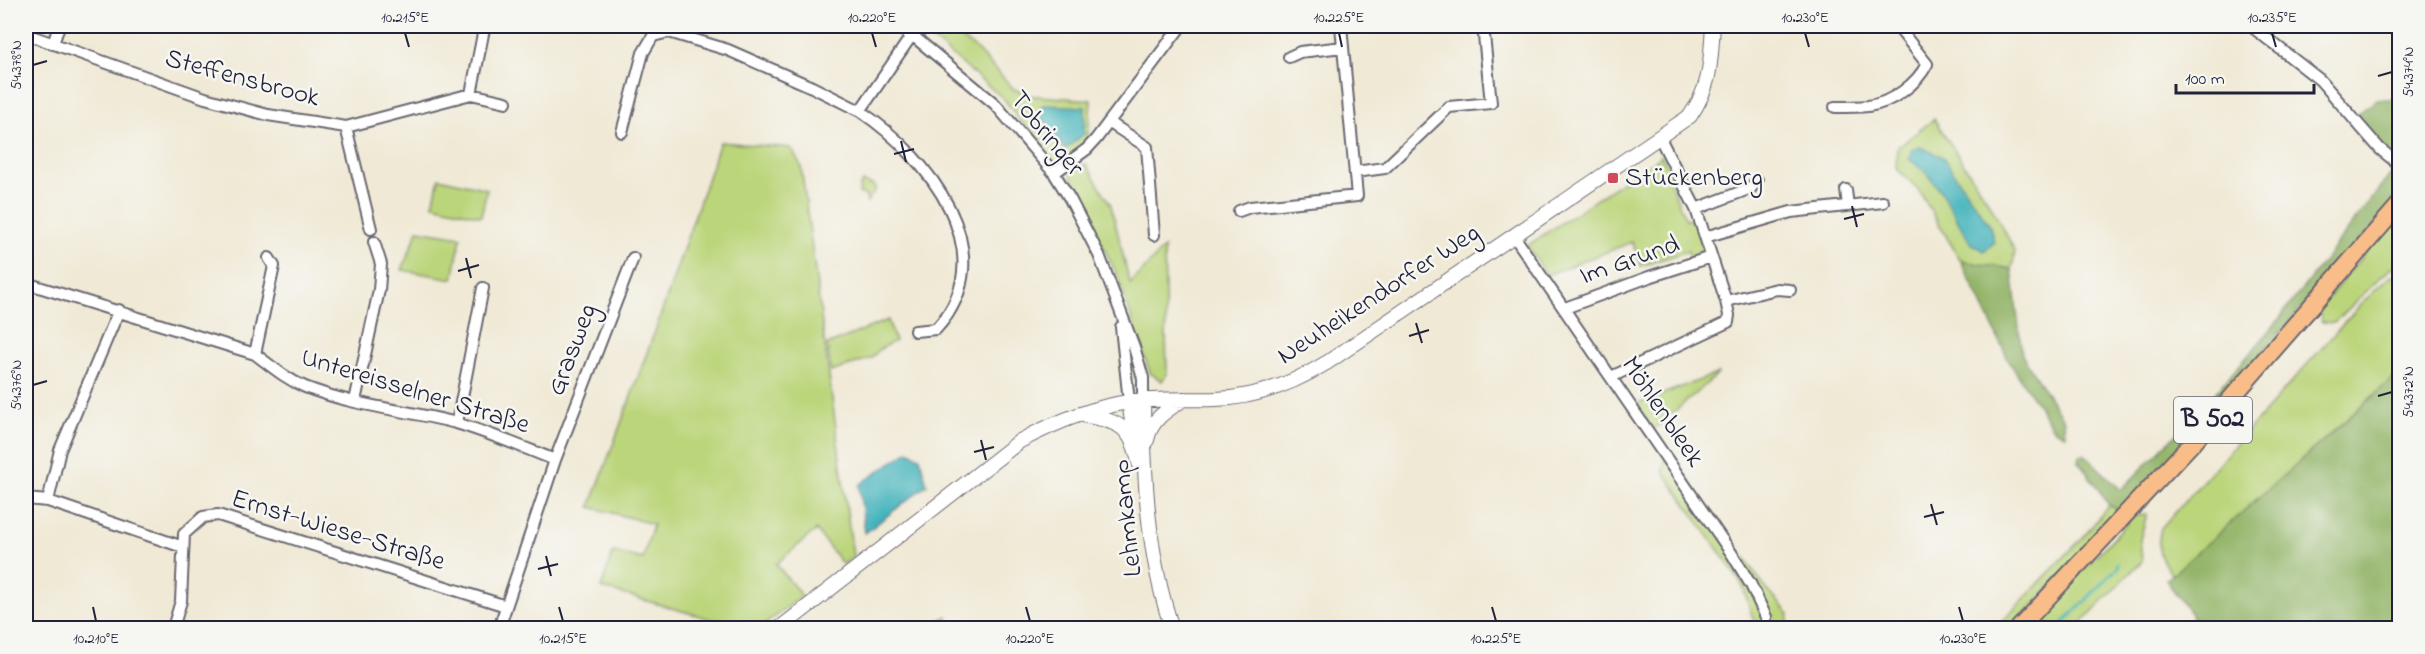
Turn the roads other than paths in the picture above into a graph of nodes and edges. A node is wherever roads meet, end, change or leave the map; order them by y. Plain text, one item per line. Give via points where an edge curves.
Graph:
1 (59, 26) edge
2 (481, 26) edge
3 (895, 26) edge
4 (1181, 26) edge
5 (1341, 26) edge
6 (1483, 26) edge
7 (1713, 26) edge
8 (1897, 26) edge
9 (2250, 26) edge
10 (26, 34) edge
11 (912, 35) junction
12 (53, 44) junction
13 (1343, 47) junction
14 (1289, 57) dead end
15 (471, 93) junction
16 (506, 102) dead end
17 (1835, 107) dead end
18 (860, 111) junction
19 (1110, 123) junction
20 (346, 127) junction
21 (622, 132) dead end
22 (1660, 138) junction
23 (2400, 165) edge
24 (1355, 172) junction
25 (1054, 173) junction
26 (1757, 180) dead end
27 (1846, 190) dead end
28 (1883, 202) dead end
29 (2400, 204) edge
30 (1848, 206) junction
31 (1696, 209) junction
32 (1239, 211) dead end
33 (371, 229) dead end
34 (1154, 235) dead end
35 (1514, 236) junction
36 (1705, 237) junction
37 (375, 242) dead end
38 (1711, 257) junction
39 (269, 258) dead end
40 (633, 258) dead end
41 (26, 283) edge
42 (483, 288) dead end
43 (1790, 290) dead end
44 (1726, 301) junction
45 (1118, 306) junction
46 (1565, 308) junction
47 (119, 310) junction
48 (915, 331) dead end
49 (255, 354) junction
50 (1611, 376) junction
51 (1184, 399) junction
52 (355, 401) junction
53 (1136, 401) junction
54 (1078, 415) junction
55 (457, 423) junction
56 (1140, 451) junction
57 (555, 460) junction
58 (26, 499) edge
59 (48, 501) junction
60 (183, 548) junction
61 (506, 606) junction
62 (1766, 617) dead end
63 (173, 628) edge
64 (499, 628) edge
65 (780, 628) edge
66 (1172, 628) edge
67 (2019, 628) edge

1 - 12 street
2 - 15 street via 484,29
3 - 11 street, Tobringer
4 - 19 street
5 - 13 street
6 - 24 street via 1491,103 1449,107 1385,168
7 - 22 street, Neuheikendorfer Weg via 1710,76 1702,99 1690,116
8 - 17 street via 1928,64 1921,76 1897,96 1870,106
9 - 23 street via 2320,80 2379,148
10 - 12 street, Steffensbrook
11 - 18 street
11 - 25 street, Tobringer via 995,104
12 - 20 street, Steffensbrook via 205,98 268,115
13 - 14 street
13 - 24 street
15 - 16 street, Steffensbrook
15 - 20 street, Steffensbrook
18 - 21 street via 736,53 669,32 653,36 643,53
18 - 48 street via 898,141 922,167 950,209 962,241 964,268 957,301 936,329
19 - 25 street via 1087,149
19 - 34 street via 1148,147
20 - 33 street, Steffensbrook
22 - 31 street
22 - 35 street, Neuheikendorfer Weg
24 - 32 street via 1357,196
25 - 45 street, Tobringer via 1088,231
26 - 31 street via 1751,188
27 - 30 street
28 - 30 street
29 - 67 highway, B 502 via 2194,441
30 - 36 street via 1791,212
31 - 36 street
35 - 46 street, Möhlenbleek
35 - 51 street, Neuheikendorfer Weg via 1293,382 1258,394
36 - 38 street
37 - 52 street via 381,264 379,290
38 - 44 street
38 - 46 street, Im Grund
39 - 49 street via 274,266
40 - 57 street, Grasweg
41 - 47 street, Untereisselner Straße
42 - 55 street
43 - 44 street via 1777,289
44 - 50 street via 1728,322
45 - 53 street, Tobringer
45 - 53 street, Tobringer via 1143,378
46 - 50 street, Möhlenbleek
47 - 49 street, Untereisselner Straße
47 - 59 street via 60,450
49 - 52 street, Untereisselner Straße via 304,386
50 - 62 street, Möhlenbleek via 1744,573
51 - 53 street, Neuheikendorfer Weg
51 - 56 street via 1154,423
52 - 55 street, Untereisselner Straße
53 - 54 street, Neuheikendorfer Weg
53 - 56 street, Lehmkamp
54 - 56 street via 1117,423
54 - 65 street, Neuheikendorfer Weg via 1020,441
55 - 57 street, Untereisselner Straße
56 - 66 street, Lehmkamp via 1159,583
57 - 61 street, Grasweg
58 - 59 street
59 - 60 street
60 - 61 street, Ernst-Wiese-Straße via 184,534 197,521 218,515
60 - 63 street, Ernst-Wiese-Straße via 181,602
61 - 64 street, Grasweg

